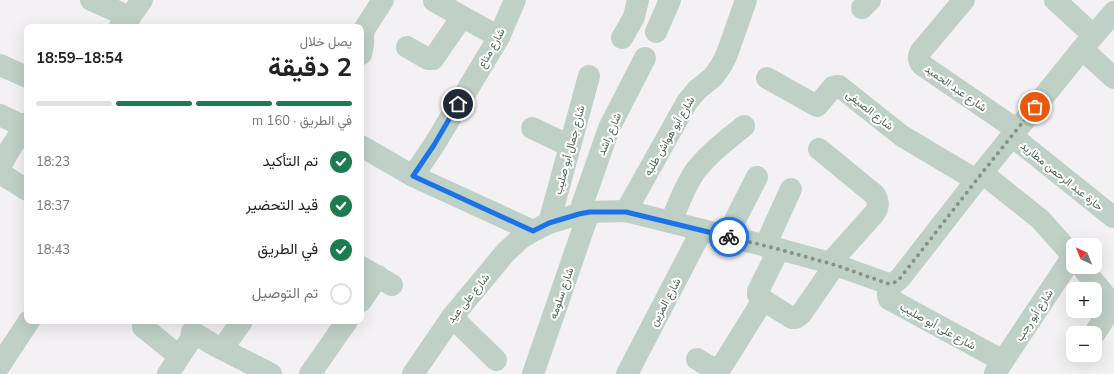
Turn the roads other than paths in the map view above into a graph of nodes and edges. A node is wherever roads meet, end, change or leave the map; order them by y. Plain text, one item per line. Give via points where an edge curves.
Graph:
1 (91, 0) edge
2 (383, 0) edge
3 (515, 0) edge
4 (638, 0) edge
5 (670, 0) edge
6 (746, 0) edge
7 (964, 0) edge
8 (1055, 0) edge
9 (434, 1) dead end
10 (1114, 12) edge
11 (130, 15) edge
12 (462, 17) junction
13 (364, 31) edge
14 (656, 32) dead end
15 (499, 37) junction
16 (622, 38) dead end
17 (1088, 42) junction
18 (407, 47) dead end
19 (645, 58) dead end
20 (0, 65) edge
21 (24, 76) edge
22 (589, 76) dead end
23 (767, 78) dead end
24 (1114, 78) edge
25 (0, 115) edge
26 (24, 125) edge
27 (744, 126) dead end
28 (532, 128) dead end
29 (24, 129) edge
30 (1014, 133) junction
31 (570, 146) junction
32 (364, 148) edge
33 (819, 149) dead end
34 (0, 167) edge
35 (0, 173) edge
36 (413, 176) junction
37 (757, 177) dead end
38 (979, 177) junction
39 (24, 188) edge
40 (791, 189) dead end
41 (626, 212) junction
42 (584, 213) junction
43 (1113, 217) dead end
44 (671, 222) junction
45 (541, 227) junction
46 (702, 230) junction
47 (727, 236) junction
48 (772, 247) junction
49 (1066, 248) edge
50 (833, 264) junction
51 (1066, 267) edge
52 (1088, 274) edge
53 (377, 276) edge
54 (897, 280) junction
55 (364, 296) edge
56 (763, 300) junction
57 (1114, 305) edge
58 (452, 317) junction
59 (27, 324) edge
60 (240, 324) edge
61 (345, 324) edge
62 (190, 326) edge
63 (1100, 326) edge
64 (143, 327) dead end
65 (222, 349) junction
66 (179, 356) junction
67 (697, 358) dead end
68 (496, 360) dead end
69 (0, 365) edge
70 (1000, 369) edge
71 (422, 370) edge
72 (168, 374) edge
73 (270, 374) edge
74 (310, 374) edge
75 (533, 374) edge
76 (627, 374) edge

1 - 11 street
2 - 13 street
3 - 15 street, شارع مناع
4 - 16 street via 634,17
5 - 14 street
6 - 41 street, شارع أبو هواش طلبه via 721,66 687,102
7 - 30 street, شارع عبد الحميد via 921,51 919,61
8 - 17 street
9 - 12 street
10 - 17 street
12 - 15 street
12 - 18 street via 433,58 428,59
15 - 36 street, شارع مناع
17 - 24 street
17 - 30 street
19 - 42 street, شارع راشد via 609,128
20 - 21 street
22 - 31 street, شارع جمال أبو صليب
23 - 38 street, شارع الصيفى via 817,106 833,87 839,86 902,136
25 - 26 street
27 - 44 street via 704,160 695,171
28 - 31 street
29 - 34 street
30 - 38 street
30 - 43 street, حارة عبد الرحمن مطاريد
31 - 45 street, شارع جمال أبو صليب
32 - 36 street
33 - 50 street via 875,195 878,202 878,209
35 - 39 street
36 - 45 street
37 - 47 street
38 - 49 street via 1040,218
38 - 54 street
40 - 48 street
41 - 42 street, شارع على عيد
41 - 44 street, شارع على عيد
42 - 45 street, شارع على عيد
42 - 75 street, شارع سلومه
44 - 46 street, شارع على عيد
45 - 58 street, شارع على عيد via 520,239 505,253
46 - 47 street, شارع على عيد
46 - 76 street, شارع المزين
47 - 48 street, شارع على عيد
48 - 50 street, شارع على عيد
48 - 56 street via 758,291
50 - 54 street, شارع على عيد via 889,284
50 - 56 street via 796,318
51 - 70 street, شارع أبو رجب
52 - 57 street
53 - 55 street
54 - 70 street, شارع على أبو صليب via 888,292 889,299
56 - 67 street via 722,366 713,368
57 - 63 street
58 - 68 street
58 - 71 street, شارع على عيد
59 - 69 street
60 - 65 street
61 - 74 street
62 - 65 street
62 - 66 street via 191,339
64 - 66 street
65 - 73 street
66 - 72 street

